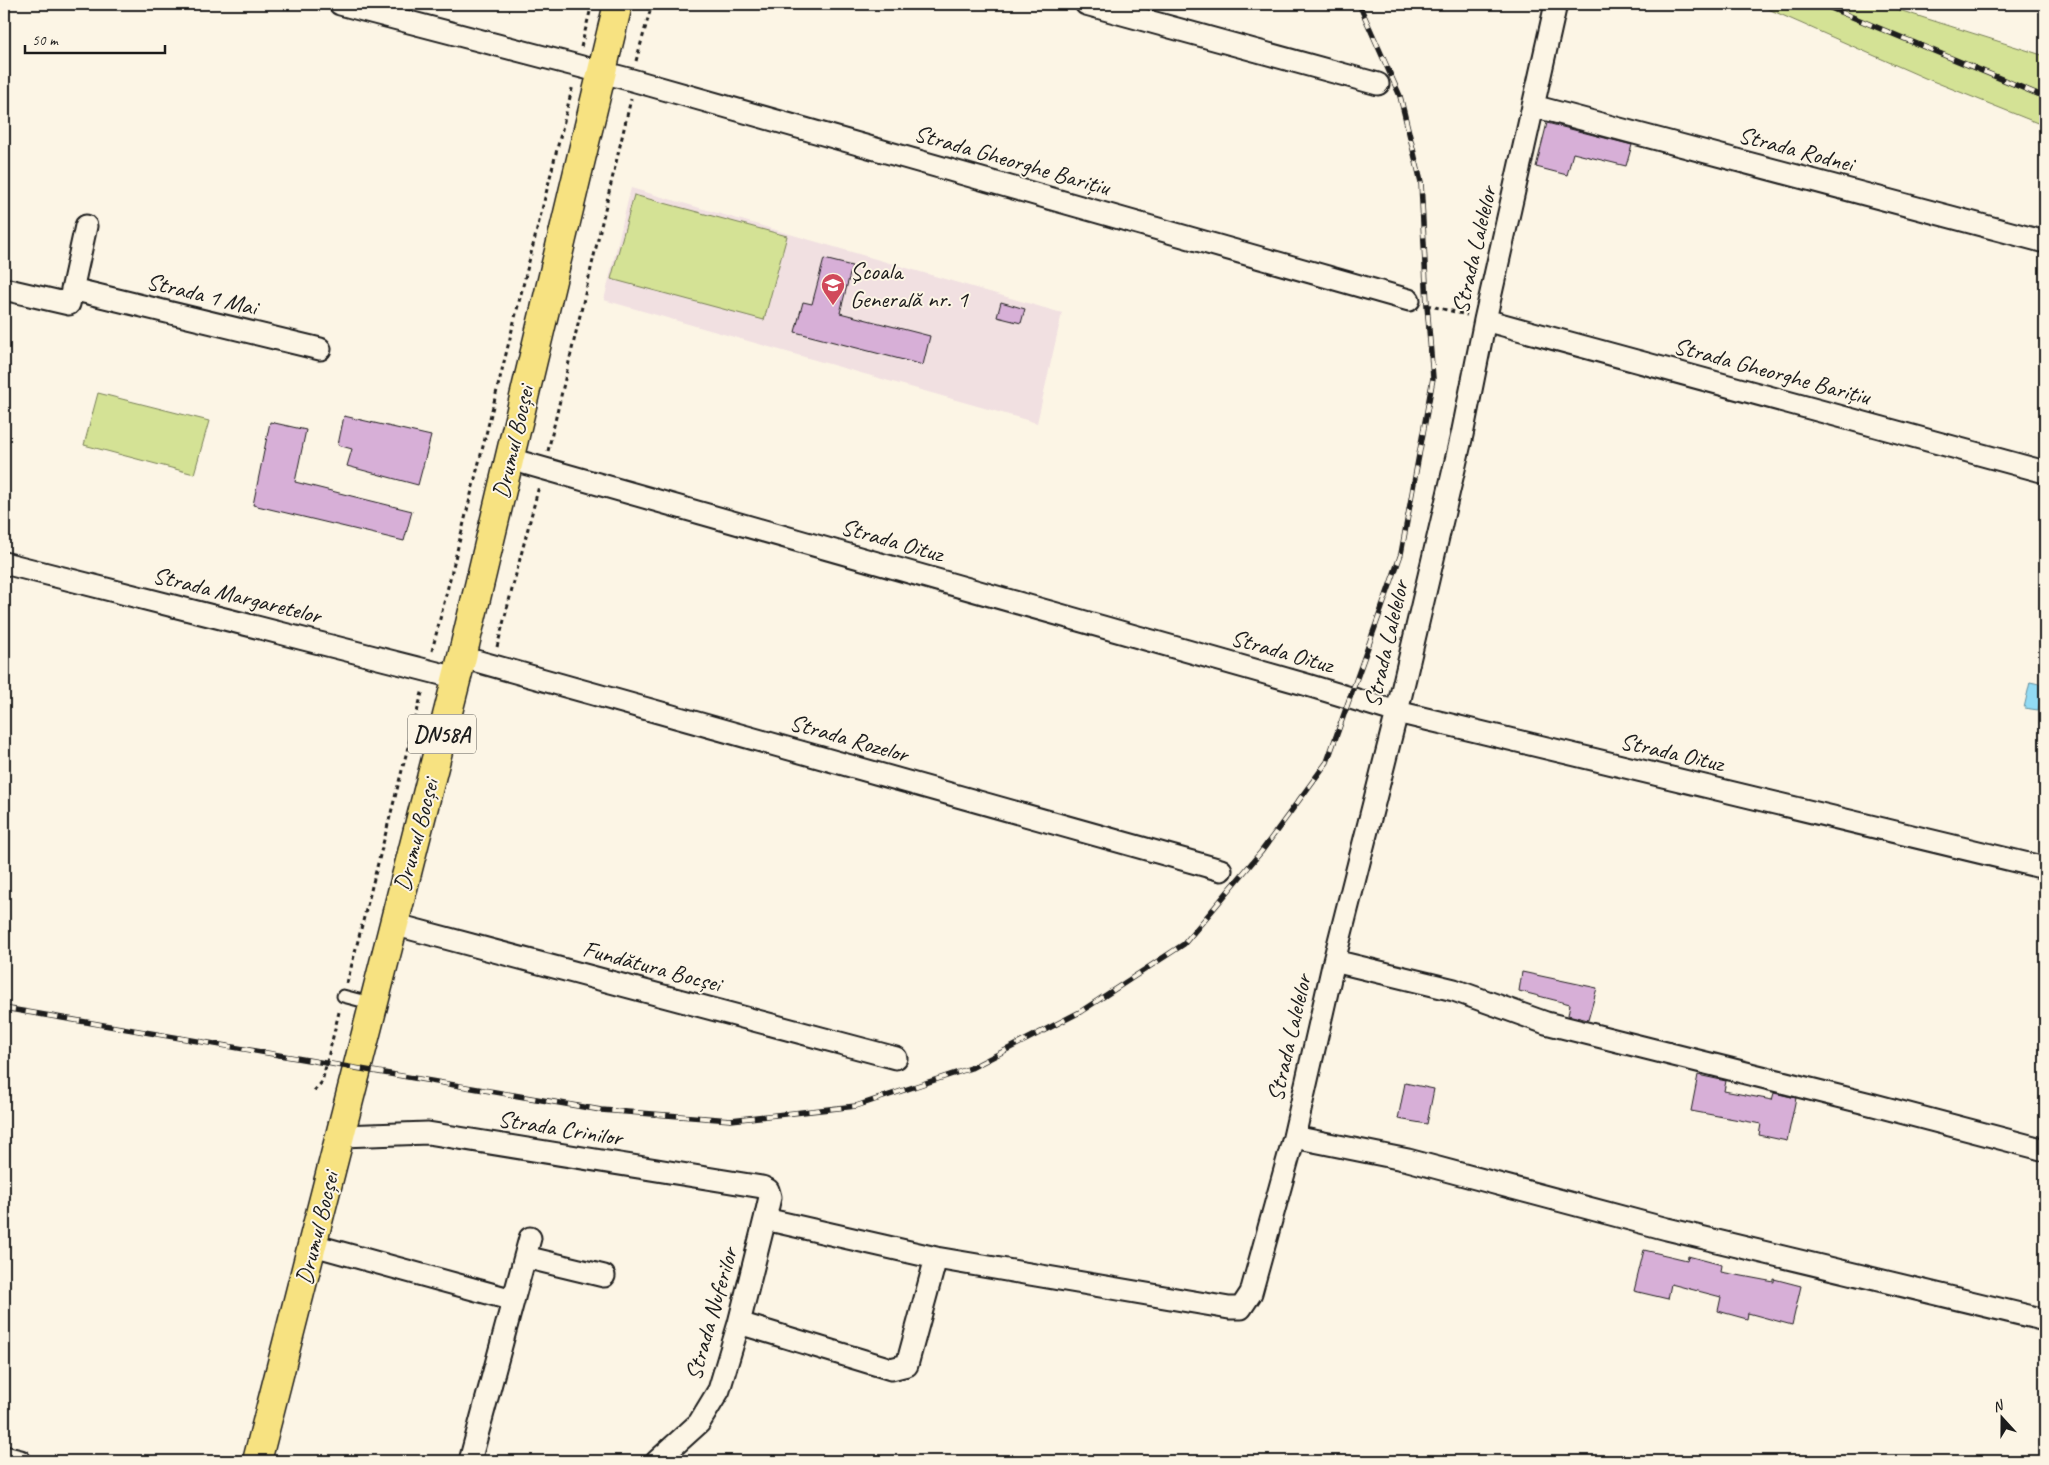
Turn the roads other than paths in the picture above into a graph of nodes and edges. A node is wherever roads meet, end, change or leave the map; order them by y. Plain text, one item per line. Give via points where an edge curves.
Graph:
1 (340, 4) edge
2 (618, 4) edge
3 (1086, 4) edge
4 (1556, 4) edge
5 (602, 71) junction
6 (1378, 84) dead end
7 (1533, 106) junction
8 (86, 226) dead end
9 (2045, 242) edge
10 (4, 289) edge
11 (72, 289) junction
12 (1409, 300) road end
13 (1485, 320) junction
14 (320, 349) dead end
15 (510, 459) junction
16 (2045, 472) edge
17 (4, 563) edge
18 (460, 667) junction
19 (1397, 712) junction
20 (2045, 868) edge
21 (1221, 870) dead end
22 (393, 924) junction
23 (1334, 961) junction
24 (343, 996) road end
25 (374, 1004) junction
26 (896, 1058) dead end
27 (341, 1136) junction
28 (1294, 1137) junction
29 (2045, 1150) edge
30 (768, 1190) joint
31 (765, 1220) junction
32 (313, 1245) junction
33 (936, 1258) junction
34 (604, 1276) dead end
35 (513, 1300) junction
36 (2045, 1320) edge
37 (739, 1323) junction
38 (4, 1458) edge
39 (20, 1461) edge
40 (258, 1461) edge
41 (470, 1461) edge
42 (656, 1461) edge

1 - 5 street, Strada Gheorghe Barițiu
2 - 5 main road, Drumul Bocșei / DN58A
3 - 6 street
4 - 7 street, Strada Lalelelor
5 - 12 street, Strada Gheorghe Barițiu
5 - 15 main road, Drumul Bocșei / DN58A
7 - 9 street, Strada Rodnei
7 - 13 street, Strada Lalelelor
8 - 11 street
10 - 11 street via 69,304
11 - 14 street, Strada 1 Mai
13 - 16 street, Strada Gheorghe Barițiu
13 - 19 street, Strada Lalelelor via 1462,435
15 - 18 main road, Drumul Bocșei / DN58A
15 - 19 street, Strada Oituz
17 - 18 street, Strada Margaretelor
18 - 21 street, Strada Rozelor via 492,665
18 - 22 main road, Drumul Bocșei / DN58A
19 - 20 street, Strada Oituz
19 - 23 street, Strada Lalelelor
22 - 25 main road, Drumul Bocșei / DN58A
22 - 26 street, Fundătura Bocșei
23 - 28 street, Strada Lalelelor
23 - 29 street via 1454,990 1546,1023
24 - 25 lane
25 - 27 main road, Drumul Bocșei / DN58A
27 - 30 street, Strada Crinilor via 428,1134 762,1186
27 - 32 main road, Drumul Bocșei / DN58A
28 - 33 street, Strada Lalelelor via 1251,1293 1241,1308
28 - 36 street via 1408,1160 1667,1229
30 - 31 street, Strada Nuferilor via 770,1196
31 - 33 street
31 - 37 street, Strada Nuferilor
32 - 35 street
32 - 40 main road, Drumul Bocșei / DN58A
33 - 37 street via 907,1365 891,1370
34 - 35 street via 527,1248
35 - 41 street
37 - 42 street, Strada Nuferilor via 719,1390 699,1422
38 - 39 street

